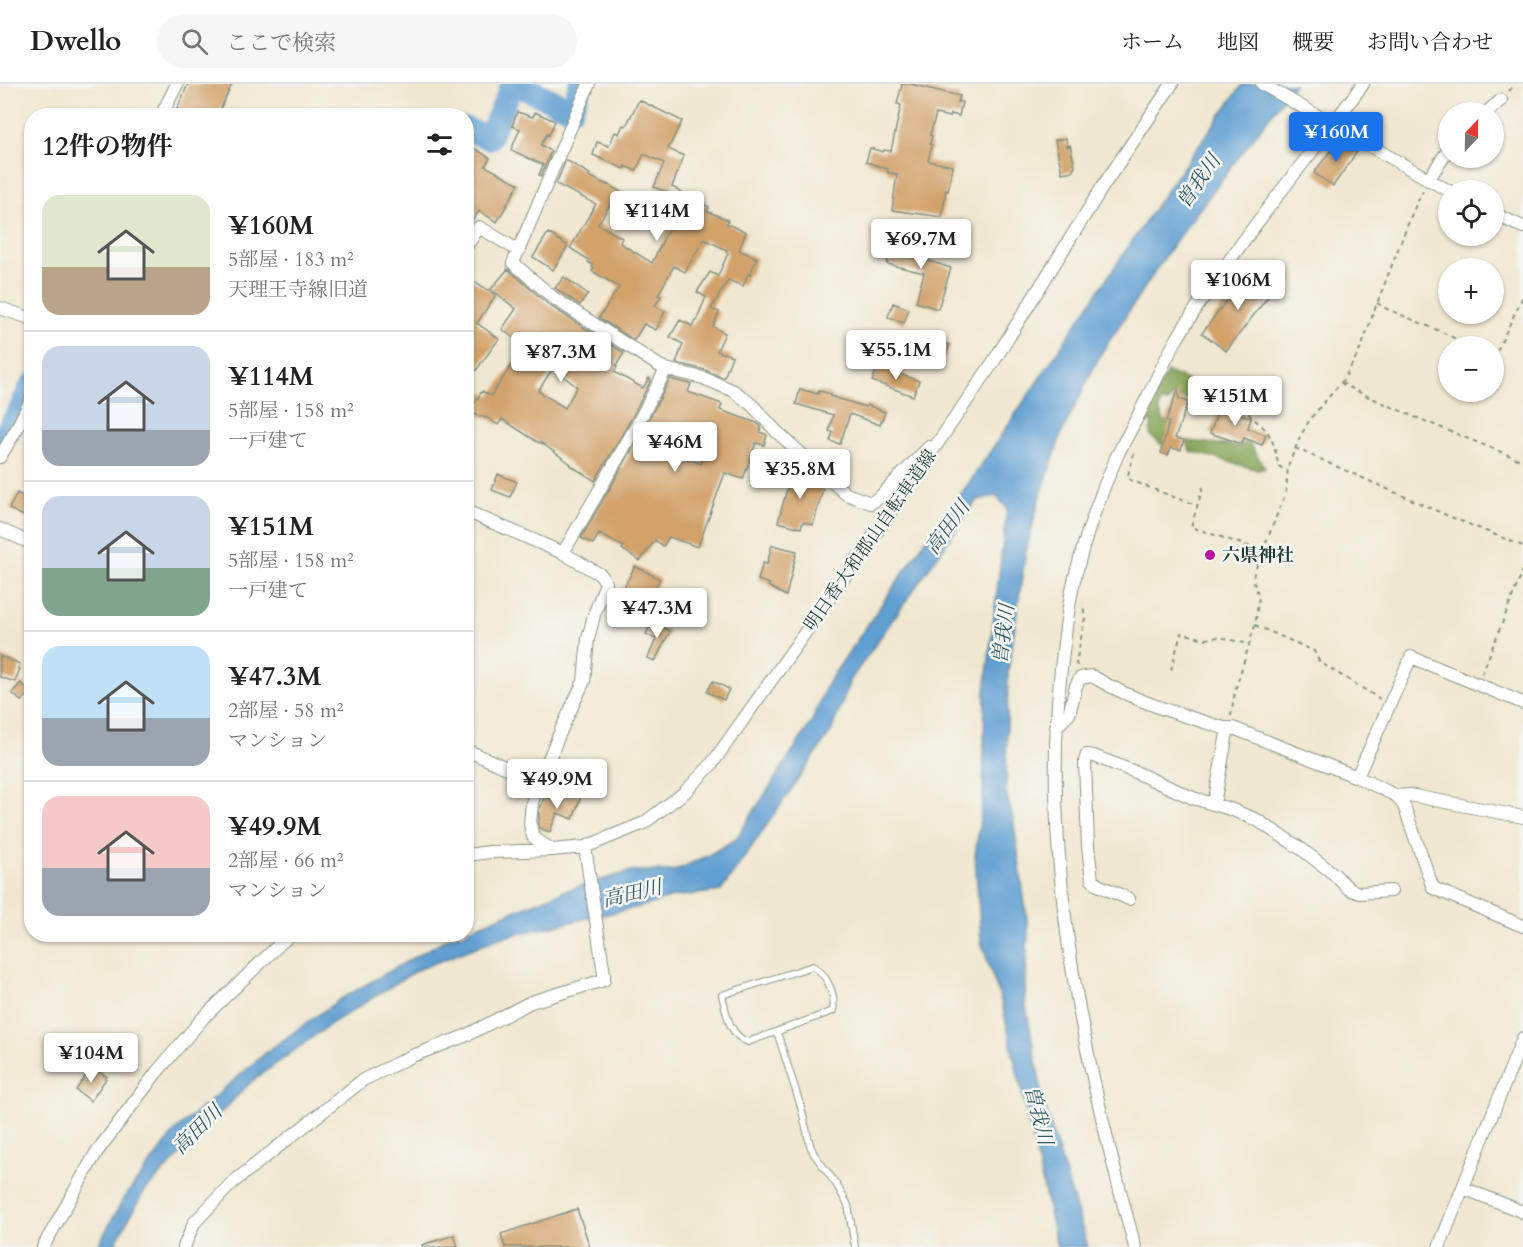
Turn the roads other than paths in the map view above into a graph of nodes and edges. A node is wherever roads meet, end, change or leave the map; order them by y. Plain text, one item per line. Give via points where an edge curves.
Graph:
1 (177, 84) edge
2 (590, 84) edge
3 (1172, 84) edge
4 (1262, 84) edge
5 (1363, 84) edge
6 (1501, 100) dead end
7 (1499, 102) edge
8 (165, 108) edge
9 (1333, 124) junction
10 (1438, 165) edge
11 (1428, 180) junction
12 (1438, 185) edge
13 (1504, 218) edge
14 (1523, 227) edge
15 (474, 234) edge
16 (519, 251) junction
17 (0, 308) edge
18 (24, 316) edge
19 (666, 369) junction
20 (24, 414) edge
21 (946, 432) junction
22 (0, 457) edge
23 (474, 514) edge
24 (0, 529) edge
25 (24, 540) edge
26 (563, 553) junction
27 (1523, 703) edge
28 (1056, 727) junction
29 (1228, 728) junction
30 (474, 754) edge
31 (1357, 777) junction
32 (539, 782) junction
33 (1397, 796) junction
34 (1214, 804) junction
35 (1523, 817) edge
36 (552, 850) junction
37 (585, 851) junction
38 (474, 854) edge
39 (1391, 891) dead end
40 (1129, 899) dead end
41 (1523, 926) edge
42 (282, 942) edge
43 (777, 1032) junction
44 (1523, 1038) edge
45 (1463, 1188) junction
46 (1523, 1212) edge
47 (43, 1247) edge
48 (184, 1247) edge
49 (855, 1247) edge
50 (1135, 1247) edge
51 (1439, 1247) edge

1 - 8 street
2 - 16 street
3 - 21 street, 明日香大和郡山自転車道線
4 - 9 street
5 - 9 street
6 - 7 street
9 - 11 street
9 - 28 street via 1201,299 1118,455 1077,568 1067,615
10 - 11 street
11 - 12 street
13 - 14 street
15 - 16 street via 478,227
16 - 19 street via 513,263 555,299
17 - 18 street
19 - 21 street via 734,391 846,494 871,503
19 - 26 street
20 - 22 street
21 - 37 street, 明日香大和郡山自転車道線 via 711,765 685,792 644,823
23 - 26 street
24 - 25 street
26 - 32 street via 601,575 606,583 588,639 584,681
27 - 31 street via 1411,657
28 - 29 street via 1069,714 1080,678 1092,676 1157,707
28 - 50 street via 1057,828 1078,1006
29 - 31 street
29 - 34 street
30 - 32 street
31 - 33 street
32 - 36 street via 530,824 533,837
33 - 35 street
33 - 41 street via 1433,888
34 - 39 street via 1277,832 1349,889 1359,893
34 - 40 street via 1088,755 1085,761 1092,880
36 - 37 street, 明日香大和郡山自転車道線
36 - 38 street, 明日香大和郡山自転車道線
37 - 48 street via 604,980 531,1002 465,1036 363,1080 232,1183 194,1223
42 - 47 street via 203,1018 156,1073 96,1153
43 - 43 lane via 748,1042 741,1040 728,1019 722,995 813,966 827,980 833,1011
43 - 49 lane via 810,1145 848,1205
44 - 45 street
45 - 46 street
45 - 51 street

